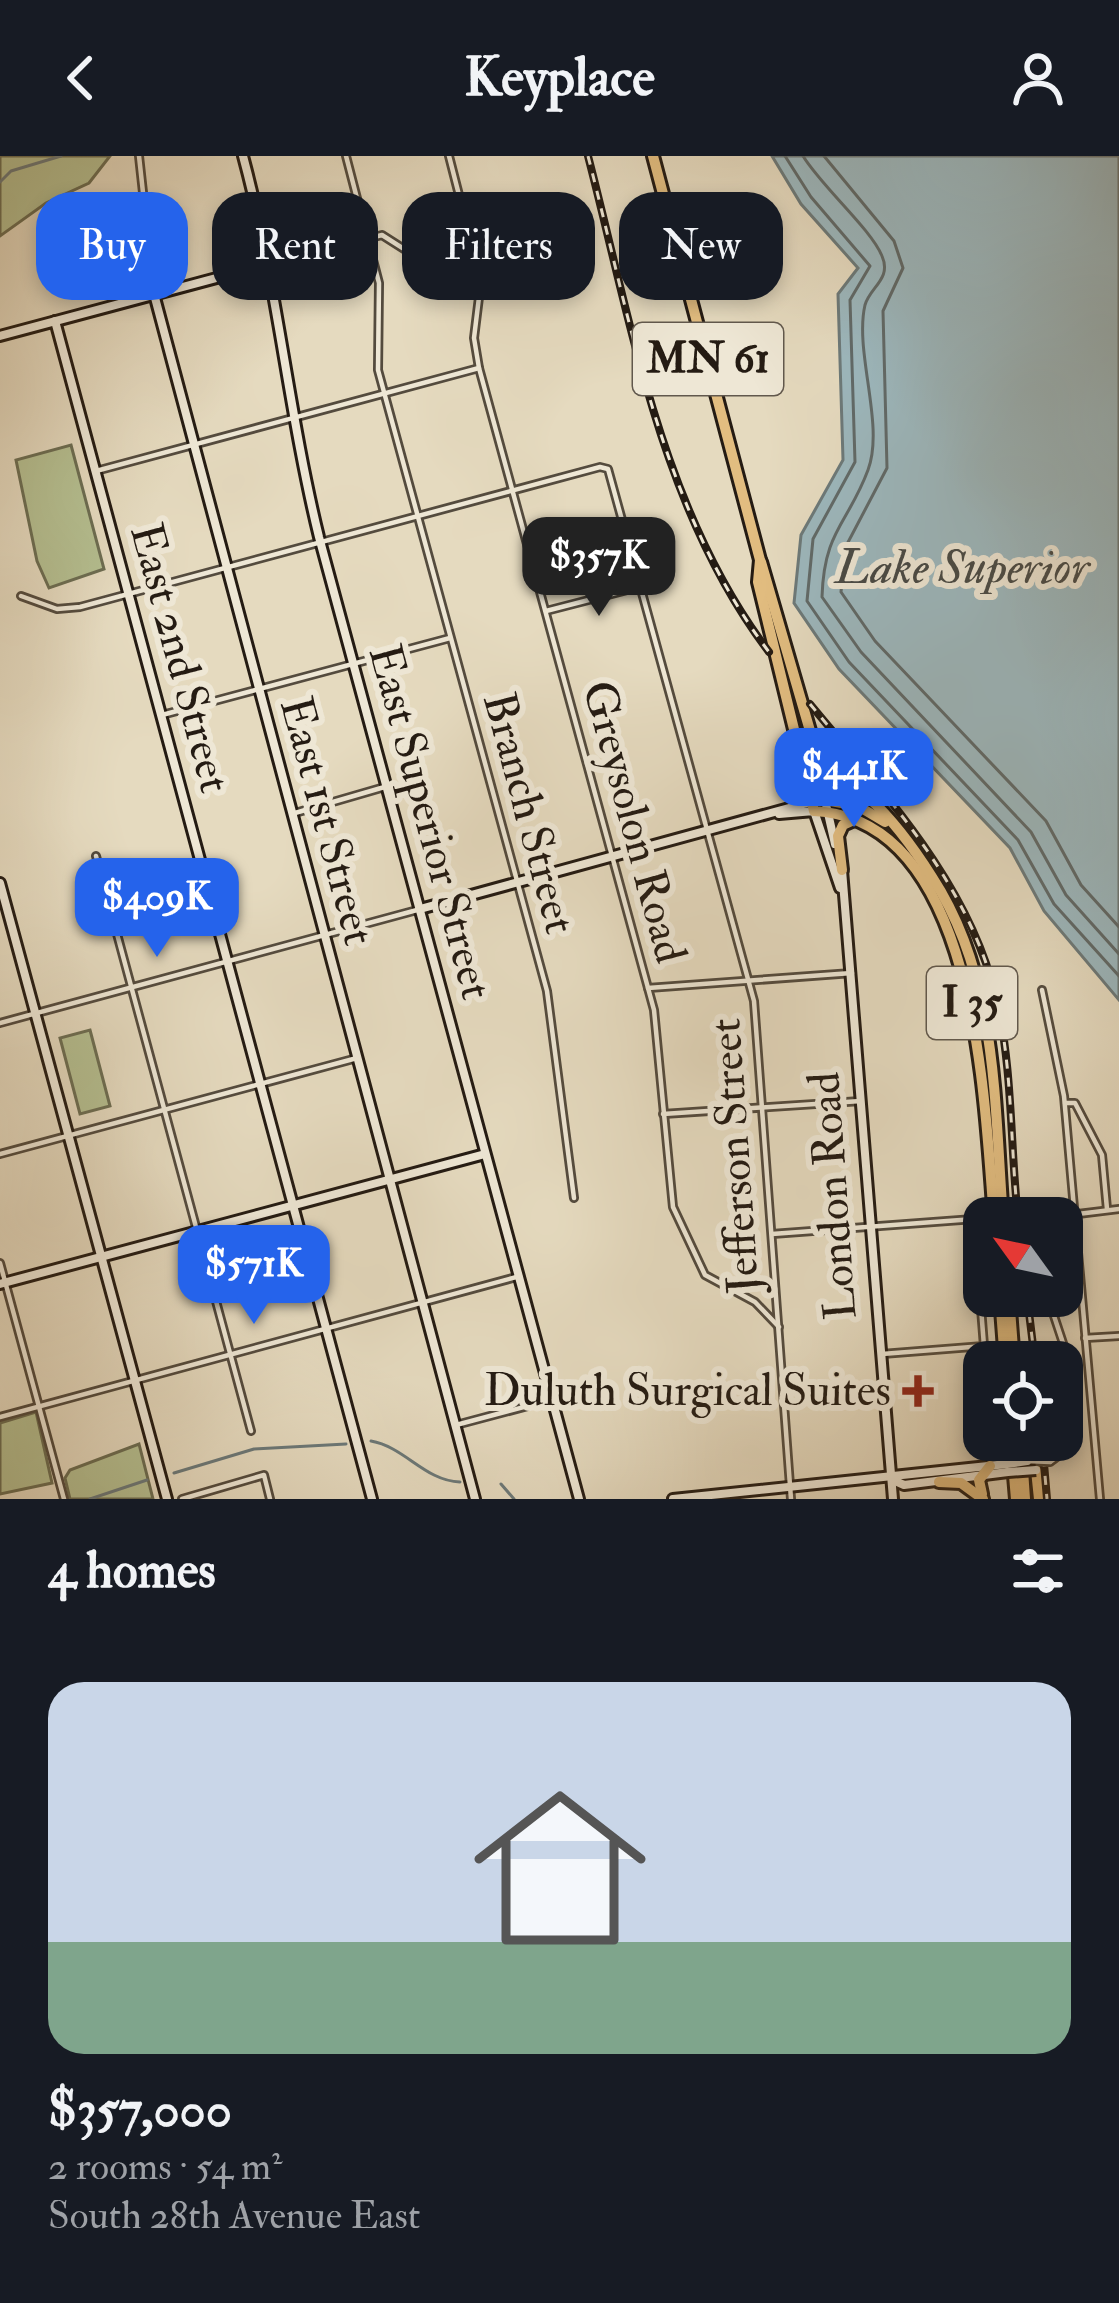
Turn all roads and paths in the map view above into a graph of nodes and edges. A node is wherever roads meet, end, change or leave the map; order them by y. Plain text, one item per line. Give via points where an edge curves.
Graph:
1 (140, 156) edge
2 (243, 156) edge
3 (346, 156) edge
4 (449, 156) edge
5 (653, 156) edge
6 (144, 192) edge
7 (252, 192) edge
8 (356, 192) edge
9 (458, 192) edge
10 (378, 279) edge
11 (132, 300) edge
12 (155, 300) edge
13 (274, 300) edge
14 (481, 300) edge
15 (55, 321) junction
16 (0, 336) edge
17 (479, 368) junction
18 (384, 393) junction
19 (290, 419) junction
20 (191, 446) junction
21 (96, 471) junction
22 (512, 490) junction
23 (417, 517) junction
24 (320, 542) junction
25 (760, 560) junction
26 (225, 568) junction
27 (642, 586) junction
28 (128, 593) junction
29 (21, 596) dead end
30 (546, 611) junction
31 (450, 638) junction
32 (353, 664) junction
33 (257, 690) junction
34 (801, 713) junction
35 (162, 715) junction
36 (388, 786) junction
37 (820, 806) junction
38 (291, 814) junction
39 (864, 821) junction
40 (709, 830) junction
41 (901, 836) junction
42 (96, 856) dead end
43 (612, 858) junction
44 (842, 870) junction
45 (0, 883) edge
46 (515, 885) junction
47 (840, 888) junction
48 (420, 909) junction
49 (324, 935) junction
50 (227, 962) junction
51 (853, 973) junction
52 (749, 981) junction
53 (131, 987) junction
54 (648, 988) junction
55 (1042, 989) dead end
56 (34, 1013) junction
57 (0, 1023) edge
58 (357, 1058) junction
59 (260, 1084) junction
60 (862, 1101) junction
61 (1065, 1103) junction
62 (762, 1107) junction
63 (164, 1109) junction
64 (663, 1114) junction
65 (68, 1135) junction
66 (0, 1154) edge
67 (485, 1154) junction
68 (390, 1180) junction
69 (992, 1197) edge
70 (1001, 1197) edge
71 (1071, 1197) edge
72 (574, 1198) dead end
73 (294, 1205) junction
74 (1107, 1209) junction
75 (1119, 1209) edge
76 (1083, 1210) edge
77 (870, 1226) junction
78 (197, 1232) junction
79 (772, 1234) junction
80 (101, 1257) junction
81 (0, 1263) edge
82 (520, 1276) junction
83 (3, 1283) edge
84 (424, 1304) junction
85 (1053, 1317) edge
86 (1083, 1317) edge
87 (778, 1327) junction
88 (328, 1328) junction
89 (1119, 1336) edge
90 (1085, 1337) junction
91 (231, 1354) junction
92 (881, 1354) junction
93 (134, 1381) junction
94 (554, 1399) junction
95 (39, 1406) junction
96 (0, 1418) edge
97 (456, 1425) junction
98 (251, 1431) dead end
99 (1013, 1461) edge
100 (1022, 1461) edge
101 (1050, 1462) junction
102 (1031, 1466) junction
103 (985, 1471) junction
104 (892, 1480) junction
105 (939, 1481) junction
106 (791, 1494) edge
107 (64, 1499) edge
108 (167, 1499) edge
109 (182, 1499) edge
110 (270, 1499) edge
111 (372, 1499) edge
112 (475, 1499) edge
113 (579, 1499) edge
114 (674, 1499) edge
115 (893, 1499) edge
116 (983, 1499) edge
117 (1016, 1499) edge
118 (1025, 1499) edge
119 (1039, 1499) edge
120 (1100, 1499) edge

1 - 6 street, East 1st Street
2 - 7 street, East Superior Street
3 - 8 street, Branch Street
4 - 9 street, Greysolon Road
5 - 25 highway, London Road / MN 61
10 - 18 street, Branch Street via 376,356
11 - 15 street
12 - 20 street, East 1st Street
13 - 19 street, East Superior Street
14 - 17 street, Greysolon Road via 474,329
15 - 16 street
15 - 21 street, East 2nd Street
17 - 18 street
17 - 22 street, Greysolon Road
18 - 19 street
18 - 23 street, Branch Street
19 - 20 street
19 - 24 street, East Superior Street
20 - 21 street
20 - 26 street, East 1st Street
21 - 28 street, East 2nd Street
22 - 23 street
22 - 27 street, Jefferson Street via 607,468
22 - 30 street, Greysolon Road
23 - 24 street
23 - 31 street, Branch Street
24 - 26 street
24 - 32 street, East Superior Street
25 - 34 highway, MN 61
25 - 37 highway, London Road / MN 61 via 758,582
26 - 28 street
26 - 33 street, East 1st Street
27 - 30 street
27 - 40 street, Jefferson Street
28 - 29 street via 64,609
28 - 35 street, East 2nd Street
30 - 43 street, Greysolon Road
31 - 32 street
31 - 46 street, Branch Street
32 - 33 street
32 - 36 street, East Superior Street
33 - 35 street
33 - 38 street, East 1st Street
34 - 37 highway, London Road / MN 61
34 - 41 highway via 826,764
35 - 50 street, East 2nd Street
36 - 38 street
36 - 48 street, East Superior Street
37 - 39 highway, I 35
37 - 40 street
37 - 41 highway, I 35 via 858,806
37 - 44 street, London Road
37 - 47 street, London Road
38 - 49 street, East 1st Street
39 - 44 highway via 843,825 838,836
39 - 69 highway, I 35 via 908,863 961,966 978,1029
40 - 43 street
40 - 52 street, Jefferson Street
41 - 70 highway, I 35 via 932,877 970,955 991,1051
42 - 53 street
43 - 46 street
43 - 54 street, Greysolon Road
44 - 47 street, London Road
45 - 56 street
46 - 48 street
46 - 72 street, Branch Street via 549,999
47 - 51 street, London Road
48 - 49 street
48 - 67 street, East Superior Street
49 - 50 street
49 - 58 street, East 1st Street
50 - 53 street
50 - 59 street, East 2nd Street
51 - 52 street
51 - 60 street, London Road
52 - 54 street
52 - 62 street, Jefferson Street
53 - 56 street
53 - 63 street
54 - 64 street, Greysolon Road
55 - 61 street
56 - 57 street
56 - 65 street
58 - 59 street
58 - 68 street, East 1st Street
59 - 63 street
59 - 73 street, East 2nd Street
60 - 62 street
60 - 77 street, London Road
61 - 71 street
61 - 74 street via 1075,1103 1096,1136
62 - 64 street
62 - 79 street, Jefferson Street
63 - 65 street
63 - 78 street
64 - 87 street, Greysolon Road via 671,1200 696,1263
65 - 66 street
65 - 80 street
67 - 68 street
67 - 82 street, East Superior Street
68 - 73 street
68 - 84 street, East 1st Street
73 - 78 street
73 - 88 street, East 2nd Street
74 - 75 street
74 - 76 street
77 - 79 street
77 - 92 street, London Road
77 - 92 street via 974,1219 984,1346
78 - 80 street
78 - 91 street
79 - 87 street, Jefferson Street
80 - 83 street
80 - 93 street
81 - 83 street
82 - 84 street
82 - 94 street, East Superior Street
83 - 95 street
84 - 88 street
84 - 97 street, East 1st Street
85 - 101 street via 1079,1418 1074,1441
86 - 90 street
87 - 106 street, Jefferson Street
88 - 91 street
88 - 111 street, East 2nd Street
89 - 90 street
90 - 120 street
91 - 93 street
91 - 98 street
92 - 104 street, London Road
93 - 95 street
93 - 108 street
94 - 97 street
94 - 113 street, East Superior Street
95 - 96 street
95 - 107 street
97 - 112 street, East 1st Street
99 - 117 highway
100 - 118 highway
101 - 102 street, bridge
101 - 102 street, bridge
102 - 103 street, bridge
102 - 119 highway
103 - 104 street
103 - 105 street
103 - 116 highway
104 - 105 street
104 - 106 street
104 - 115 street, London Road
105 - 116 highway via 962,1483
106 - 114 street
109 - 110 street via 264,1475

